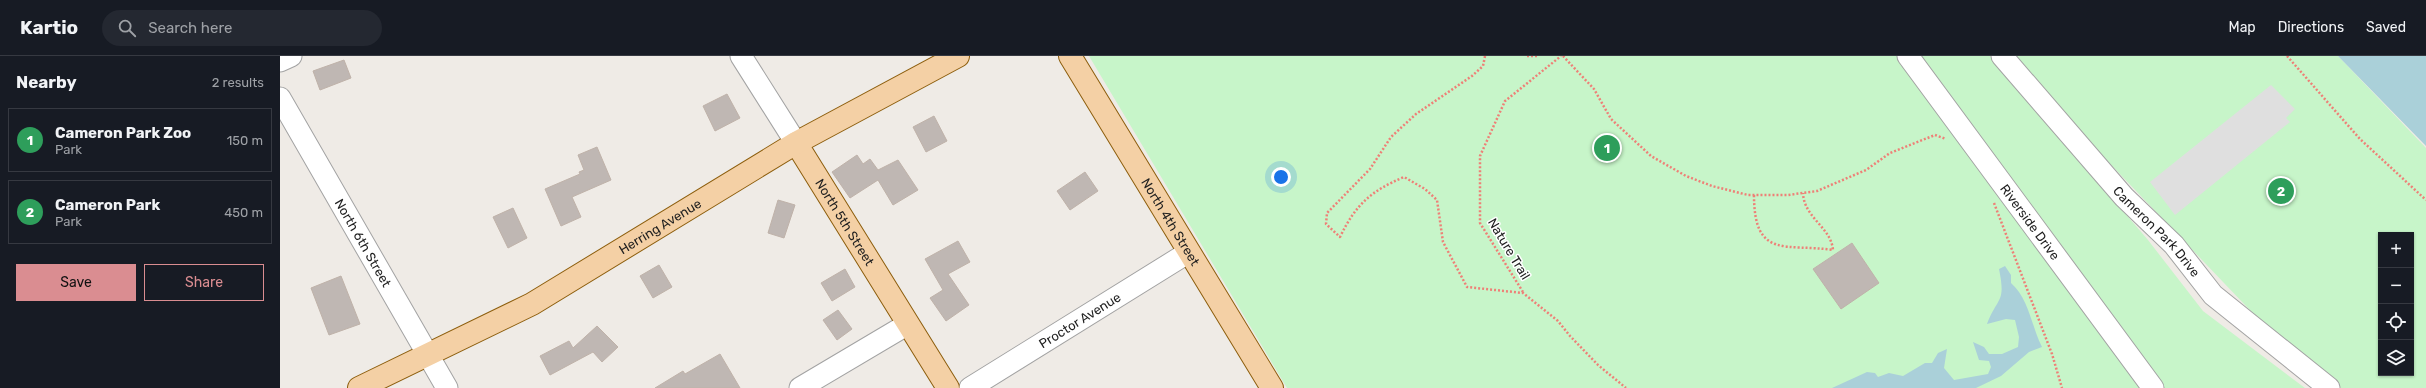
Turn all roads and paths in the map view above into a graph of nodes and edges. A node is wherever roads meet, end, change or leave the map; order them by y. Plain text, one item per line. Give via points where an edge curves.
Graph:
1 (291, 56) edge
2 (741, 56) edge
3 (958, 56) edge
4 (1070, 56) edge
5 (1485, 56) edge
6 (1527, 56) edge
7 (1538, 56) edge
8 (1562, 56) edge
9 (1908, 56) edge
10 (2002, 56) edge
11 (2286, 56) edge
12 (280, 61) edge
13 (281, 100) edge
14 (1952, 141) dead end
15 (796, 143) junction
16 (1803, 193) junction
17 (1754, 194) junction
18 (2426, 200) edge
19 (1993, 202) dead end
20 (1189, 252) junction
21 (1523, 293) junction
22 (908, 324) junction
23 (429, 354) junction
24 (359, 388) edge
25 (447, 388) edge
26 (800, 388) edge
27 (948, 388) edge
28 (970, 388) edge
29 (1272, 388) edge
30 (1626, 388) edge
31 (2062, 388) edge
32 (2153, 388) edge
33 (2329, 388) edge

1 - 12 street
2 - 15 street, North 5th Street
3 - 15 main road, Herring Avenue
4 - 20 main road, North 4th Street
5 - 21 path via 1483,66 1472,76 1416,114 1391,137 1373,161 1370,170 1327,213 1326,224 1340,237 1346,224 1366,197 1404,177 1425,189 1437,200 1443,242 1468,287
6 - 7 path
8 - 17 path via 1594,89 1611,119 1651,156 1699,181
8 - 21 path, Nature Trail via 1505,101 1480,156 1480,223
9 - 32 street, Riverside Drive
10 - 33 street, Cameron Park Drive via 2124,198 2174,245 2213,295
11 - 18 path via 2360,139
13 - 23 street, North 6th Street
14 - 16 path via 1935,135 1890,153 1866,170 1817,191
15 - 22 main road, North 5th Street
15 - 23 main road, Herring Avenue via 532,304
16 - 17 path
16 - 17 path via 1810,215 1832,239 1833,250 1806,247 1795,249 1776,245 1761,234 1754,216
19 - 31 path via 2052,354
20 - 28 street, Proctor Avenue
20 - 29 main road, North 4th Street
21 - 30 path via 1558,321 1598,365
22 - 26 street
22 - 27 main road, North 5th Street
23 - 24 main road, Herring Avenue
23 - 25 street, North 6th Street

